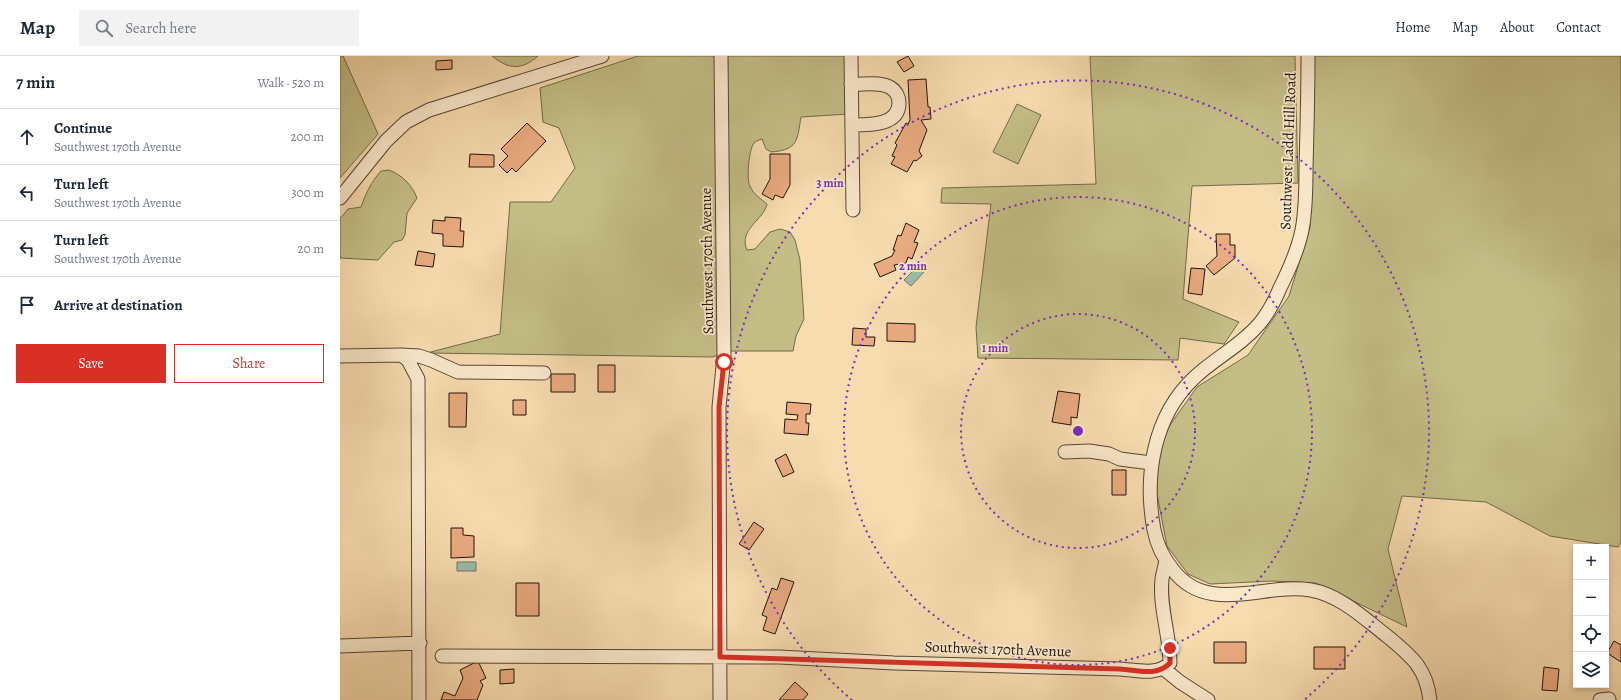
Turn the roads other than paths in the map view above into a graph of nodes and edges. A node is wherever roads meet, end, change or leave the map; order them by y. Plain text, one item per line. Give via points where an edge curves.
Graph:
1 (602, 56) edge
2 (721, 56) edge
3 (851, 56) edge
4 (1308, 56) edge
5 (851, 84) junction
6 (852, 125) junction
7 (340, 198) edge
8 (853, 210) dead end
9 (340, 356) edge
10 (401, 356) junction
11 (544, 373) dead end
12 (1065, 452) dead end
13 (1151, 463) junction
14 (1166, 560) junction
15 (420, 643) junction
16 (340, 646) edge
17 (442, 656) dead end
18 (720, 657) junction
19 (1164, 669) junction
20 (419, 700) edge
21 (720, 700) edge
22 (1208, 700) edge
23 (1430, 700) edge

1 - 7 street via 429,110 406,122 386,141
2 - 18 street, Southwest 170th Avenue via 724,356 719,407
3 - 5 street
4 - 13 street, Southwest Ladd Hill Road via 1304,211 1299,244 1277,294 1261,322 1245,338 1195,377 1179,395 1160,430
5 - 6 street
5 - 6 street via 883,85 891,88 900,101 899,109 891,118 880,123
6 - 8 street
9 - 10 street
10 - 11 street via 419,356 458,372
10 - 15 street via 408,360 418,378
12 - 13 street via 1088,451
13 - 14 street, Southwest Ladd Hill Road via 1150,493 1154,529 1159,548
14 - 19 street via 1162,585 1170,663
14 - 23 street, Southwest Ladd Hill Road via 1184,582 1201,592 1229,594 1304,589 1322,592 1366,620 1414,659 1426,679
15 - 16 street
15 - 20 street
17 - 18 street
18 - 19 street, Southwest 170th Avenue via 1155,672
18 - 21 street, Southwest 170th Avenue
19 - 22 street

